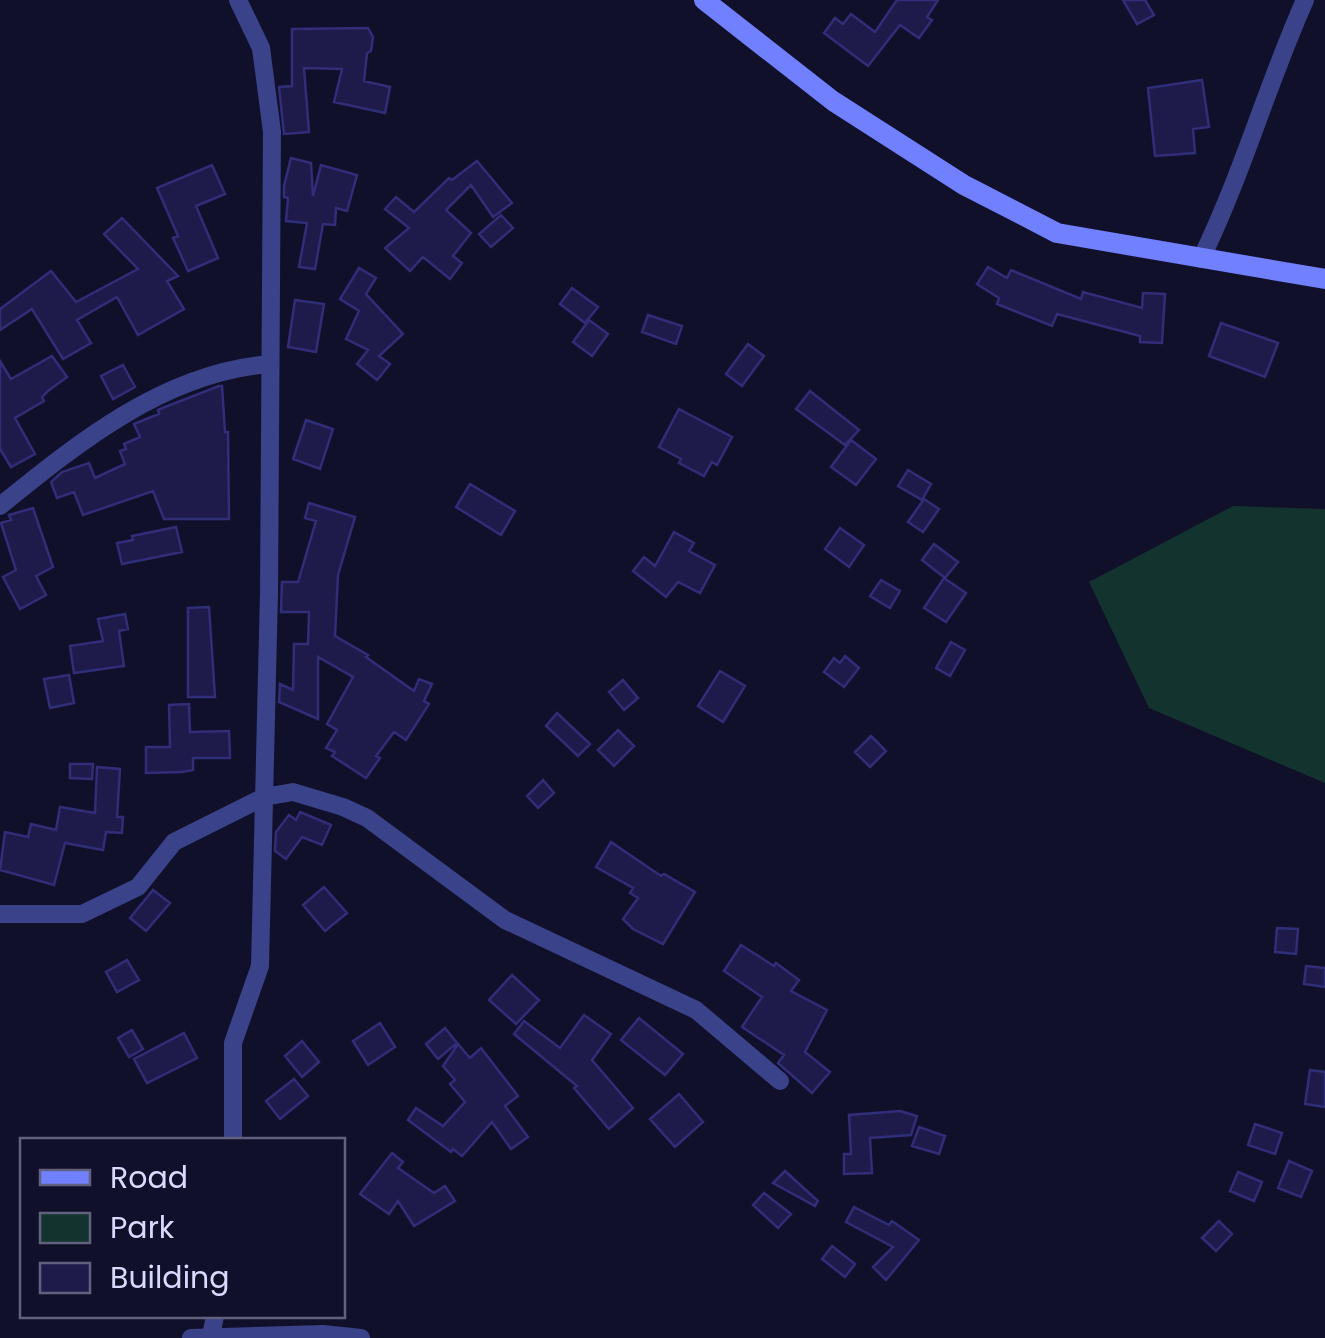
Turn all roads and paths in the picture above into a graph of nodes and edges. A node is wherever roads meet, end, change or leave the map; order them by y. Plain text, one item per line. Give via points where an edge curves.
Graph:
1 (238, 0) edge
2 (704, 0) edge
3 (1305, 0) edge
4 (1202, 258) junction
5 (1325, 279) edge
6 (270, 364) junction
7 (0, 506) edge
8 (264, 798) junction
9 (0, 914) edge
10 (780, 1081) dead end
11 (233, 1138) edge
12 (211, 1336) edge
13 (190, 1338) edge
14 (362, 1338) edge

1 - 6 street via 261,48 272,132
2 - 4 street via 834,101 1056,233
3 - 4 street
4 - 5 street
6 - 7 street via 202,377 137,406
6 - 8 street
8 - 9 street via 174,842 138,887 82,914
8 - 10 street via 294,792 367,818 504,920 696,1010
8 - 11 street via 260,966 233,1043
12 - 13 street
12 - 14 street

